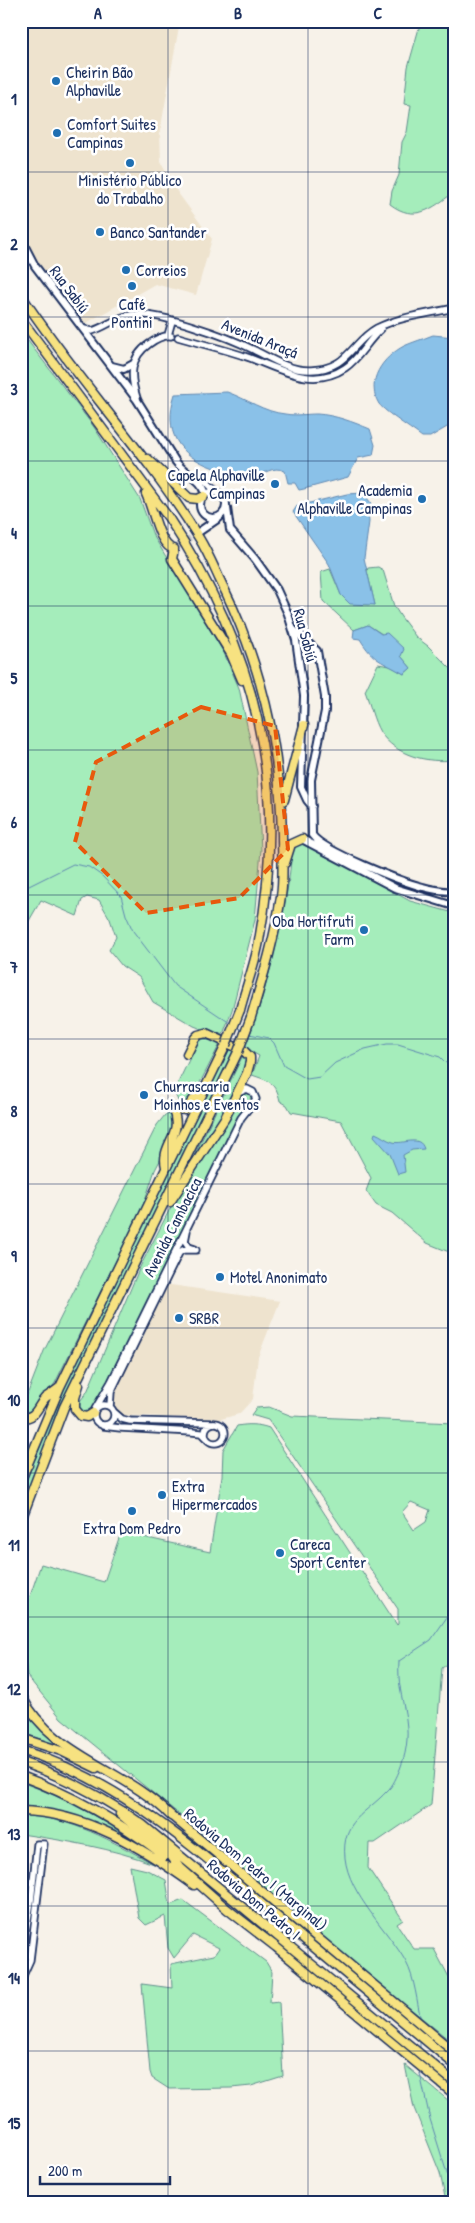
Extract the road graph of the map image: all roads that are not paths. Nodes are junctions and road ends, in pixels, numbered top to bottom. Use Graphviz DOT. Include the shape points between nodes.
graph roads {
  1 [pos="21,239"];
  2 [pos="21,295"];
  3 [pos="454,308"];
  4 [pos="21,319"];
  5 [pos="172,321"];
  6 [pos="393,322"];
  7 [pos="105,325"];
  8 [pos="84,329"];
  9 [pos="172,336"];
  10 [pos="361,341"];
  11 [pos="98,348"];
  12 [pos="365,348"];
  13 [pos="133,364"];
  14 [pos="111,365"];
  15 [pos="335,365"];
  16 [pos="337,373"];
  17 [pos="137,400"];
  18 [pos="103,408"];
  19 [pos="121,455"];
  20 [pos="188,475"];
  21 [pos="216,492"];
  22 [pos="205,495"];
  23 [pos="226,508"];
  24 [pos="203,514"];
  25 [pos="221,516"];
  26 [pos="292,628"];
  27 [pos="304,725"];
  28 [pos="262,742"];
  29 [pos="312,806"];
  30 [pos="282,814"];
  31 [pos="312,835"];
  32 [pos="302,840"];
  33 [pos="283,878"];
  34 [pos="423,887"];
  35 [pos="395,888"];
  36 [pos="454,892"];
  37 [pos="454,906"];
  38 [pos="187,1054"];
  39 [pos="200,1097"];
  40 [pos="229,1110"];
  41 [pos="166,1167"];
  42 [pos="192,1218"];
  43 [pos="143,1249"];
  44 [pos="114,1308"];
  45 [pos="60,1387"];
  46 [pos="112,1410"];
  47 [pos="94,1411"];
  48 [pos="21,1418"];
  49 [pos="214,1423"];
  50 [pos="103,1426"];
  51 [pos="206,1438"];
  52 [pos="21,1446"];
  53 [pos="28,1465"];
  54 [pos="21,1480"];
  55 [pos="28,1503"];
  56 [pos="21,1520"];
  57 [pos="21,1525"];
  58 [pos="21,1695"];
  59 [pos="21,1738"];
  60 [pos="21,1750"];
  61 [pos="21,1762"];
  62 [pos="21,1776"];
  63 [pos="97,1795"];
  64 [pos="21,1811"];
  65 [pos="171,1816"];
  66 [pos="179,1866"];
  67 [pos="227,1909"];
  68 [pos="21,1960"];
  69 [pos="21,1980"];
  70 [pos="454,2052"];
  71 [pos="454,2064"];
  72 [pos="454,2082"];
  73 [pos="454,2094"];
  1 -- 8 [label="main road, Rua Sabiú" via="35,266"];
  2 -- 18 [label="highway"];
  3 -- 6 [label="street, Avenida Araçá"];
  4 -- 19 [label="highway"];
  5 -- 7 [label="street, Avenida Araçá" via="140,314"];
  5 -- 9 [label="street"];
  5 -- 15 [label="street, Avenida Araçá" via="245,345 270,359 298,368 310,370"];
  6 -- 10 [label="street, Avenida Araçá" via="376,329"];
  6 -- 12 [label="street, Avenida Araçá" via="374,335"];
  7 -- 8 [label="street, Avenida Araçá" via="92,331"];
  7 -- 11 [label="street" via="97,334"];
  8 -- 11 [label="main road, Rua Sabiú"];
  9 -- 13 [label="street" via="147,345"];
  9 -- 16 [label="street, Avenida Araçá" via="303,377 317,378"];
  10 -- 12 [label="street"];
  10 -- 15 [label="street, Avenida Araçá"];
  11 -- 14 [label="main road, Rua Sabiú"];
  12 -- 16 [label="street, Avenida Araçá"];
  13 -- 14 [label="main road" via="124,370"];
  13 -- 17 [label="street" via="132,380"];
  14 -- 17 [label="main road, Rua Sabiú"];
  15 -- 16 [label="street"];
  17 -- 20 [label="main road, Rua Sabiú" via="176,462"];
  18 -- 22 [label="highway" via="150,462 182,492 193,499"];
  18 -- 30 [label="highway" via="199,538 238,615 268,706"];
  19 -- 28 [label="highway" via="168,517 213,591 242,662"];
  19 -- 28 [label="highway" via="151,504 162,540 167,547 176,548 172,559 174,564 237,666"];
  20 -- 21 [label="main road, Rua Sabiú" via="206,481"];
  20 -- 22 [label="main road, Rua Sabiú" via="204,486"];
  21 -- 22 [label="main road"];
  21 -- 23 [label="main road" via="225,498"];
  22 -- 24 [label="main road" via="200,506"];
  23 -- 25 [label="main road"];
  23 -- 26 [label="main road, Rua Sabiú" via="230,530 270,579"];
  24 -- 25 [label="main road" via="210,518"];
  24 -- 25 [label="main road" via="200,531"];
  26 -- 27 [label="main road, Rua Sabiú" via="303,681"];
  26 -- 29 [label="main road" via="317,651 325,697 311,780"];
  27 -- 29 [label="main road, Rua Sabiú" via="301,787"];
  27 -- 30 [label="highway" via="290,771"];
  28 -- 39 [label="highway, bridge" via="270,794 270,855 259,943 240,1010"];
  29 -- 31 [label="main road"];
  30 -- 33 [label="highway"];
  31 -- 32 [label="main road"];
  31 -- 34 [label="main road" via="319,842 366,865"];
  32 -- 33 [label="highway" via="291,844"];
  32 -- 35 [label="main road"];
  33 -- 43 [label="highway, bridge" via="273,946 238,1052"];
  34 -- 35 [label="main road" via="401,884"];
  34 -- 36 [label="main road"];
  35 -- 37 [label="main road"];
  38 -- 40 [label="highway" via="198,1035 206,1033 248,1053 250,1067"];
  39 -- 41 [label="highway"];
  39 -- 41 [label="highway" via="195,1098 185,1110 172,1108 176,1129 164,1155"];
  40 -- 42 [label="street, Avenida Cambacica" via="242,1090 247,1088 255,1095 256,1099 241,1118"];
  40 -- 43 [label="highway"];
  41 -- 45 [label="highway"];
  42 -- 46 [label="street, Avenida Cambacica" via="185,1241 196,1250 180,1253 111,1392"];
  42 -- 47 [label="street, Avenida Cambacica"];
  43 -- 44 [label="highway"];
  44 -- 47 [label="highway" via="75,1398 75,1409 81,1416 87,1417"];
  44 -- 55 [label="highway" via="64,1407"];
  45 -- 48 [label="highway" via="44,1399 34,1414"];
  45 -- 53 [label="highway"];
  46 -- 47 [label="street" via="100,1405"];
  46 -- 49 [label="street" via="130,1421"];
  46 -- 50 [label="street" via="112,1422"];
  47 -- 50 [label="street" via="96,1423"];
  49 -- 51 [label="street" via="207,1426"];
  49 -- 51 [label="street" via="224,1428 224,1439 213,1443"];
  50 -- 51 [label="street" via="196,1432"];
  52 -- 53 [label="highway"];
  53 -- 54 [label="highway"];
  55 -- 56 [label="highway"];
  55 -- 57 [label="highway"];
  58 -- 65 [label="highway" via="40,1722 67,1746 160,1804"];
  59 -- 65 [label="highway, Rodovia Dom Pedro I (Marginal)" via="84,1761 121,1781"];
  60 -- 71 [label="highway, Rodovia Dom Pedro I" via="102,1785 160,1822"];
  61 -- 63 [label="highway, Rodovia Dom Pedro I"];
  62 -- 66 [label="highway" via="60,1791 103,1814"];
  63 -- 66 [label="highway"];
  63 -- 72 [label="highway, Rodovia Dom Pedro I" via="143,1825"];
  64 -- 67 [label="highway" via="52,1813 90,1824 162,1864"];
  65 -- 70 [label="highway, Rodovia Dom Pedro I (Marginal)"];
  66 -- 67 [label="highway"];
  67 -- 73 [label="highway"];
  68 -- 69 [label="street" via="37,1844 44,1844 30,1960"];
}
